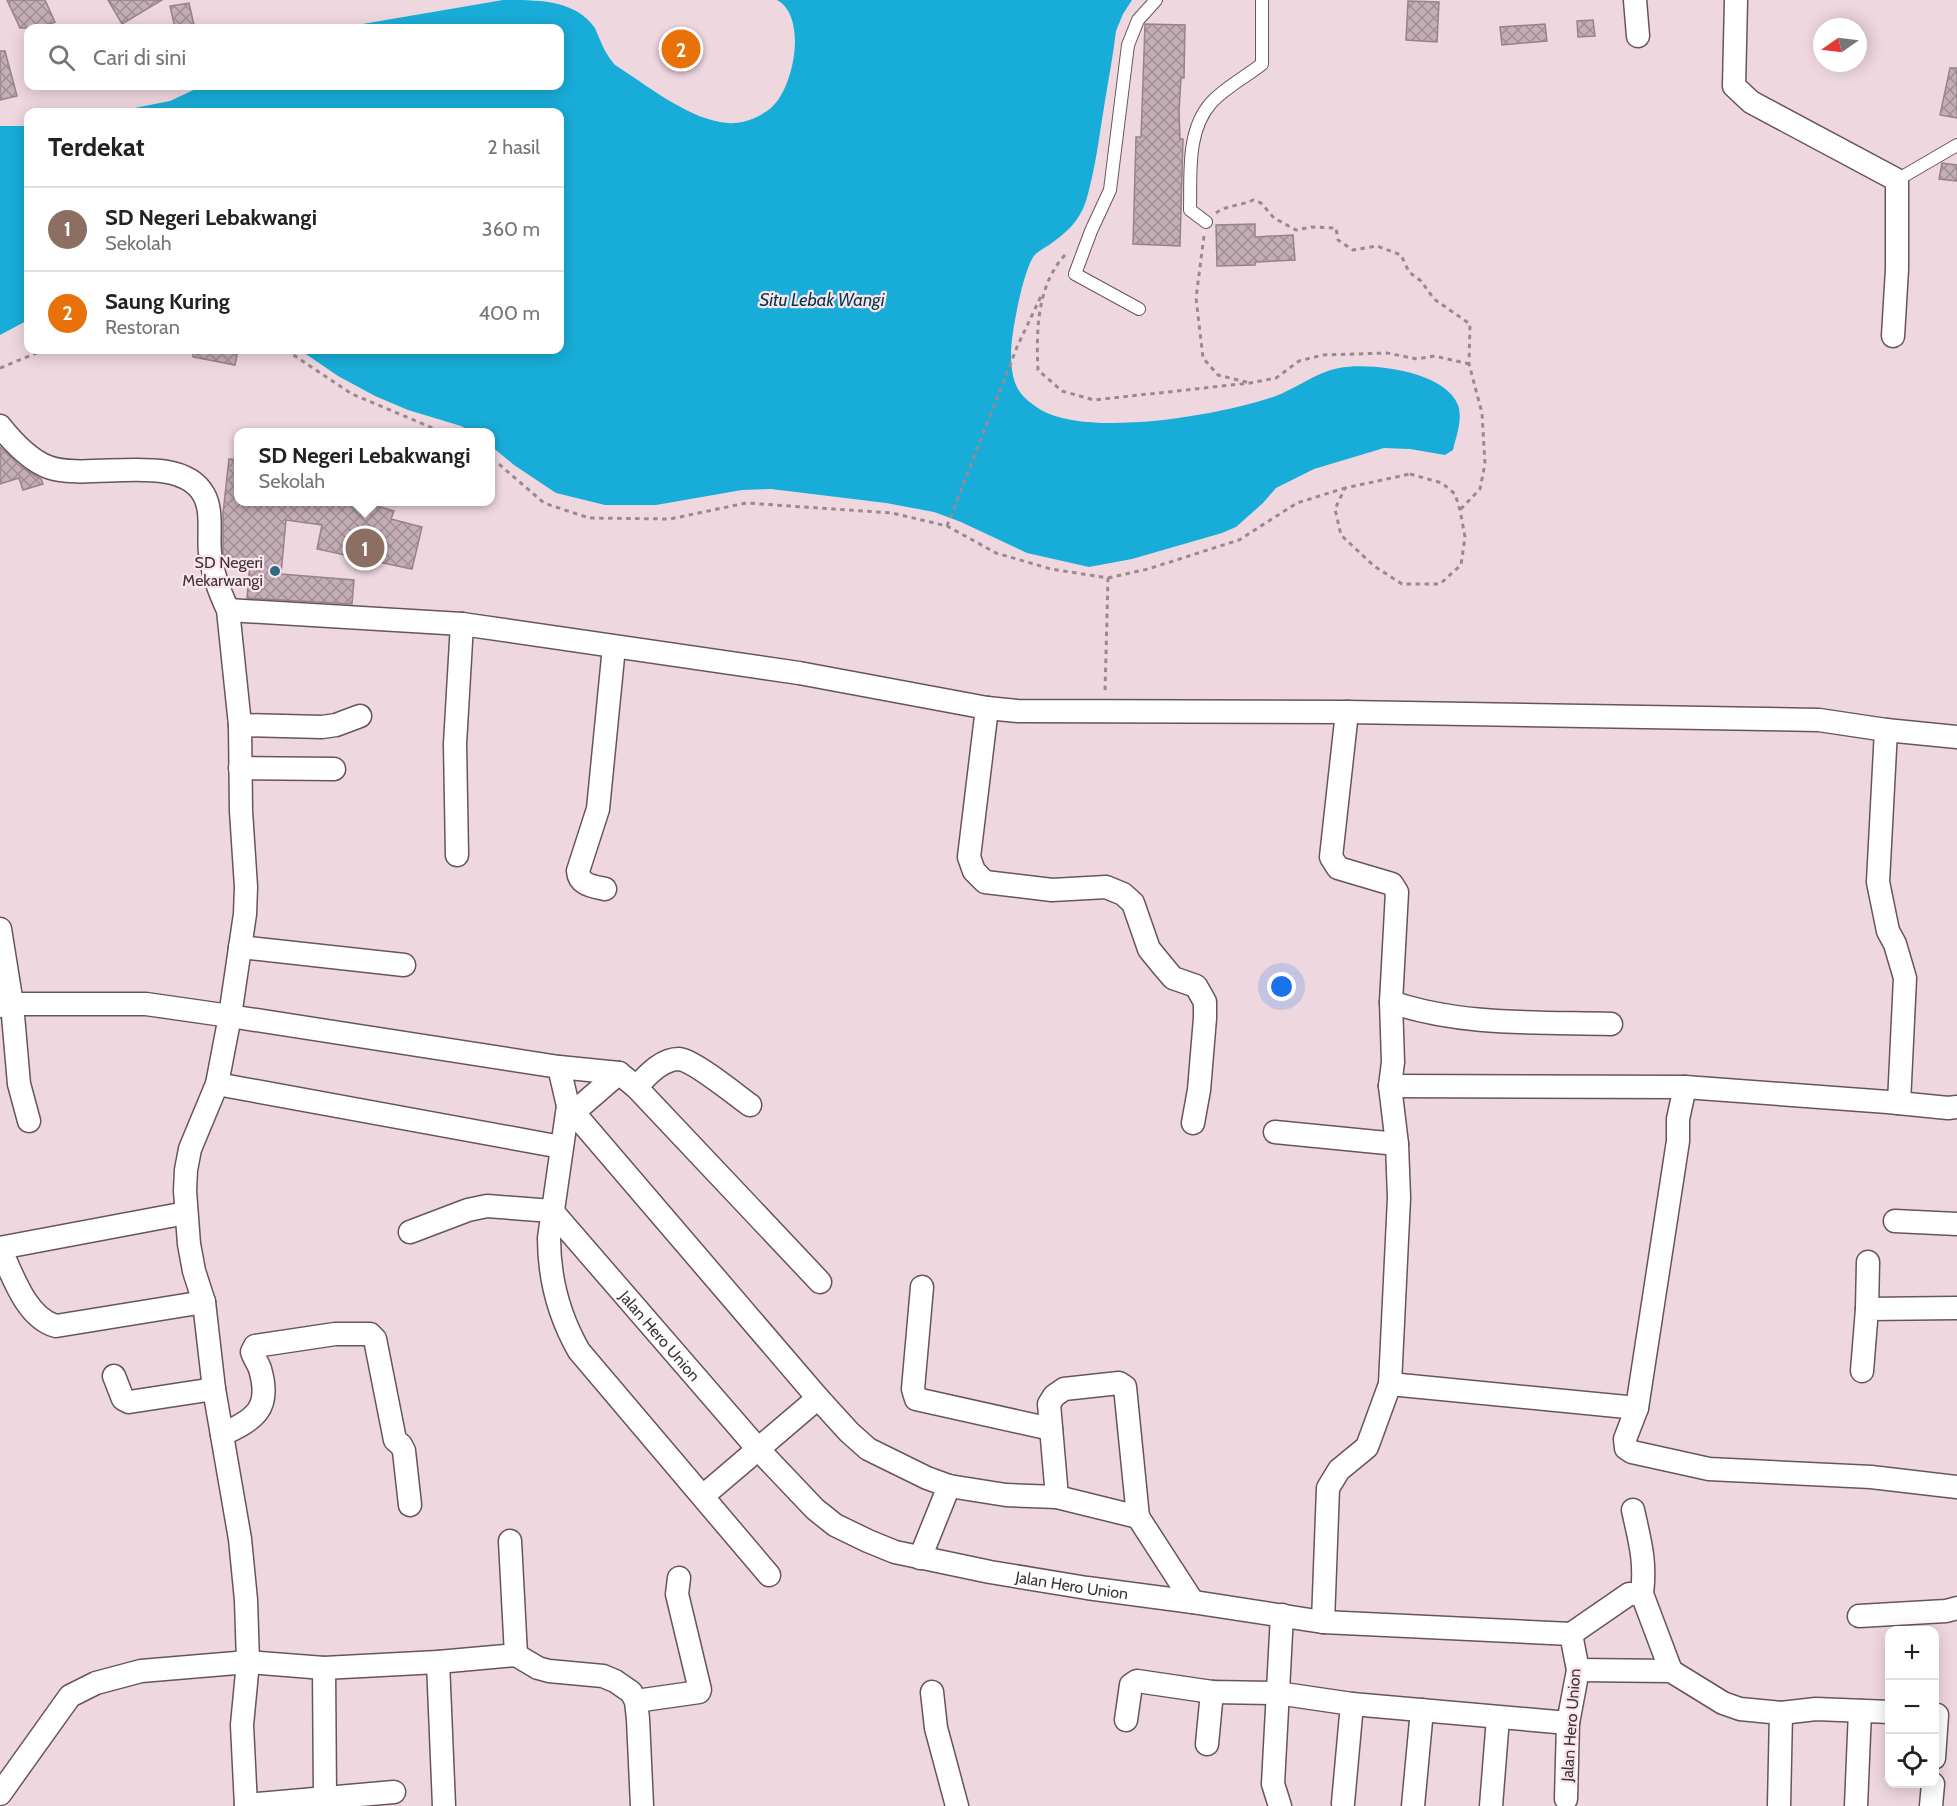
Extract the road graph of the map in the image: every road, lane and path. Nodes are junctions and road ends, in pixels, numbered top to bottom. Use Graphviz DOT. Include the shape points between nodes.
graph roads {
  1 [pos="1156,0"];
  2 [pos="1262,0"];
  3 [pos="1635,0"];
  4 [pos="1736,0"];
  5 [pos="1638,36"];
  6 [pos="1957,145"];
  7 [pos="1897,180"];
  8 [pos="1206,222"];
  9 [pos="1091,231"];
  10 [pos="1044,291"];
  11 [pos="1139,309"];
  12 [pos="1893,336"];
  13 [pos="33,354"];
  14 [pos="292,354"];
  15 [pos="1469,364"];
  16 [pos="0,368"];
  17 [pos="1250,384"];
  18 [pos="0,426"];
  19 [pos="433,428"];
  20 [pos="495,462"];
  21 [pos="1345,488"];
  22 [pos="1460,510"];
  23 [pos="947,526"];
  24 [pos="1108,578"];
  25 [pos="228,610"];
  26 [pos="462,624"];
  27 [pos="614,647"];
  28 [pos="987,708"];
  29 [pos="1104,711"];
  30 [pos="1347,712"];
  31 [pos="360,716"];
  32 [pos="240,725"];
  33 [pos="1886,730"];
  34 [pos="1957,733"];
  35 [pos="240,768"];
  36 [pos="334,769"];
  37 [pos="457,855"];
  38 [pos="605,889"];
  39 [pos="0,929"];
  40 [pos="240,947"];
  41 [pos="404,965"];
  42 [pos="4,973"];
  43 [pos="1391,1002"];
  44 [pos="6,1005"];
  45 [pos="230,1016"];
  46 [pos="1611,1023"];
  47 [pos="559,1067"];
  48 [pos="627,1080"];
  49 [pos="217,1084"];
  50 [pos="1390,1086"];
  51 [pos="9,1087"];
  52 [pos="1685,1087"];
  53 [pos="1899,1103"];
  54 [pos="750,1105"];
  55 [pos="1957,1107"];
  56 [pos="571,1109"];
  57 [pos="29,1121"];
  58 [pos="1193,1123"];
  59 [pos="1275,1132"];
  60 [pos="1397,1144"];
  61 [pos="561,1147"];
  62 [pos="552,1211"];
  63 [pos="186,1213"];
  64 [pos="1895,1221"];
  65 [pos="1957,1224"];
  66 [pos="410,1232"];
  67 [pos="0,1248"];
  68 [pos="1868,1262"];
  69 [pos="820,1282"];
  70 [pos="922,1287"];
  71 [pos="204,1302"];
  72 [pos="1957,1308"];
  73 [pos="1867,1309"];
  74 [pos="1862,1371"];
  75 [pos="114,1376"];
  76 [pos="1390,1384"];
  77 [pos="214,1389"];
  78 [pos="818,1398"];
  79 [pos="1637,1408"];
  80 [pos="1051,1429"];
  81 [pos="222,1435"];
  82 [pos="758,1449"];
  83 [pos="949,1486"];
  84 [pos="1957,1487"];
  85 [pos="704,1496"];
  86 [pos="1057,1497"];
  87 [pos="410,1506"];
  88 [pos="1633,1510"];
  89 [pos="1138,1517"];
  90 [pos="510,1540"];
  91 [pos="920,1558"];
  92 [pos="769,1575"];
  93 [pos="679,1578"];
  94 [pos="1642,1594"];
  95 [pos="1193,1602"];
  96 [pos="1957,1608"];
  97 [pos="1282,1616"];
  98 [pos="1859,1616"];
  99 [pos="1323,1622"];
  100 [pos="1571,1634"];
  101 [pos="516,1655"];
  102 [pos="248,1662"];
  103 [pos="438,1662"];
  104 [pos="324,1668"];
  105 [pos="1578,1670"];
  106 [pos="1671,1671"];
  107 [pos="932,1692"];
  108 [pos="1212,1692"];
  109 [pos="1277,1693"];
  110 [pos="636,1701"];
  111 [pos="1352,1704"];
  112 [pos="1422,1710"];
  113 [pos="1860,1711"];
  114 [pos="1781,1713"];
  115 [pos="1885,1713"];
  116 [pos="1943,1716"];
  117 [pos="1498,1718"];
  118 [pos="1126,1720"];
  119 [pos="1568,1724"];
  120 [pos="1939,1737"];
  121 [pos="1207,1744"];
  122 [pos="1933,1788"];
  123 [pos="394,1792"];
  124 [pos="0,1794"];
  125 [pos="325,1797"];
  126 [pos="1566,1799"];
  127 [pos="1343,1803"];
  128 [pos="246,1805"];
  129 [pos="444,1806"];
  130 [pos="642,1806"];
  131 [pos="957,1806"];
  132 [pos="1280,1806"];
  133 [pos="1413,1806"];
  134 [pos="1491,1806"];
  135 [pos="1779,1806"];
  136 [pos="1856,1806"];
  137 [pos="1931,1806"];
  1 -- 9 [label="lane" via="1138,20 1128,45 1110,190"];
  2 -- 8 [label="lane" via="1262,64 1211,104 1194,136 1190,210"];
  3 -- 5 [label="street"];
  4 -- 7 [label="street" via="1734,86 1751,102"];
  6 -- 7 [label="lane"];
  7 -- 12 [label="street"];
  8 -- 15 [label="path" via="1223,208 1253,200 1296,230 1336,228 1338,240 1353,250 1377,246 1401,255 1408,272 1421,281 1434,299 1470,324"];
  8 -- 17 [label="path" via="1196,298 1203,358 1218,375"];
  9 -- 10 [label="path" via="1062,258"];
  9 -- 11 [label="lane" via="1075,274"];
  10 -- 17 [label="path" via="1036,339 1038,370 1062,391 1094,400"];
  10 -- 23 [label="path" via="1017,347"];
  13 -- 16 [label="path"];
  14 -- 19 [label="path" via="352,394"];
  15 -- 17 [label="path" via="1435,356 1417,359 1387,353 1323,355 1299,361 1276,378"];
  15 -- 22 [label="path" via="1482,413 1485,464 1480,489"];
  18 -- 25 [label="street" via="25,452 49,467 160,470 180,474 199,488 207,503 210,557"];
  20 -- 23 [label="path" via="544,503 589,518 670,519 746,503 892,513"];
  21 -- 22 [label="path" via="1410,474 1442,483 1455,494"];
  21 -- 22 [label="path" via="1335,509 1341,535 1374,566 1402,584 1440,584 1461,565 1465,537"];
  21 -- 24 [label="path" via="1297,503 1239,540"];
  23 -- 24 [label="path" via="996,554 1051,569"];
  24 -- 29 [label="path"];
  25 -- 26 [label="street"];
  25 -- 32 [label="street"];
  26 -- 27 [label="street"];
  26 -- 37 [label="street" via="456,734"];
  27 -- 28 [label="street" via="799,673"];
  27 -- 38 [label="street" via="598,809 578,870 581,882"];
  28 -- 29 [label="street"];
  28 -- 58 [label="street" via="969,857 974,871 986,882 1052,890 1106,887 1133,903 1149,949 1173,978 1196,987 1205,1002"];
  29 -- 30 [label="street"];
  30 -- 33 [label="street" via="1818,720"];
  30 -- 43 [label="street" via="1331,857 1338,867 1392,884 1397,892"];
  31 -- 32 [label="street" via="322,727"];
  32 -- 35 [label="street"];
  33 -- 34 [label="street"];
  33 -- 53 [label="street" via="1878,882 1888,931 1905,978"];
  35 -- 36 [label="street"];
  35 -- 40 [label="street" via="246,887"];
  39 -- 42 [label="street"];
  40 -- 41 [label="street"];
  40 -- 45 [label="street"];
  42 -- 44 [label="street"];
  43 -- 46 [label="street" via="1444,1015 1498,1021"];
  43 -- 50 [label="street"];
  44 -- 45 [label="street" via="146,1004"];
  44 -- 51 [label="street"];
  45 -- 47 [label="street"];
  45 -- 49 [label="street"];
  47 -- 48 [label="street"];
  47 -- 56 [label="street"];
  48 -- 54 [label="street" via="680,1059 716,1079"];
  48 -- 56 [label="street"];
  48 -- 69 [label="street"];
  49 -- 61 [label="street"];
  49 -- 63 [label="street" via="190,1149"];
  50 -- 52 [label="street"];
  50 -- 60 [label="street"];
  51 -- 57 [label="street"];
  52 -- 53 [label="street"];
  52 -- 79 [label="street"];
  53 -- 55 [label="street"];
  56 -- 61 [label="street"];
  56 -- 78 [label="street"];
  59 -- 60 [label="street"];
  60 -- 76 [label="street" via="1399,1198"];
  61 -- 62 [label="street"];
  62 -- 66 [label="street" via="487,1206"];
  62 -- 82 [label="street, Jalan Hero Union"];
  62 -- 85 [label="street" via="549,1258 569,1335"];
  63 -- 67 [label="street"];
  63 -- 71 [label="street" via="194,1271"];
  64 -- 65 [label="street"];
  67 -- 71 [label="street" via="31,1310 45,1323 56,1326"];
  68 -- 73 [label="street"];
  70 -- 80 [label="street" via="913,1389 916,1399"];
  71 -- 77 [label="street"];
  72 -- 73 [label="street"];
  73 -- 74 [label="street"];
  75 -- 77 [label="street" via="123,1399 129,1402"];
  76 -- 79 [label="street"];
  76 -- 99 [label="street" via="1366,1447 1339,1470 1328,1488"];
  77 -- 81 [label="street"];
  78 -- 82 [label="street"];
  78 -- 83 [label="street" via="868,1449"];
  79 -- 84 [label="street" via="1625,1439 1626,1448 1632,1452 1709,1469 1871,1477"];
  80 -- 86 [label="street"];
  80 -- 89 [label="street" via="1048,1404 1064,1389 1119,1383 1125,1387"];
  81 -- 87 [label="street" via="259,1412 263,1386 252,1352 255,1346 335,1334 370,1334 375,1339 395,1440 404,1451"];
  81 -- 102 [label="street" via="240,1539"];
  82 -- 85 [label="street"];
  82 -- 91 [label="street, Jalan Hero Union" via="835,1525 895,1552"];
  83 -- 86 [label="street" via="1006,1495"];
  83 -- 91 [label="street"];
  85 -- 92 [label="street"];
  86 -- 89 [label="street"];
  88 -- 94 [label="street" via="1645,1571"];
  89 -- 95 [label="street"];
  90 -- 101 [label="street"];
  91 -- 95 [label="street, Jalan Hero Union" via="1076,1587"];
  93 -- 110 [label="street" via="677,1594 700,1690"];
  94 -- 100 [label="street" via="1629,1594"];
  94 -- 106 [label="street"];
  95 -- 97 [label="street, Jalan Hero Union"];
  96 -- 98 [label="street"];
  97 -- 99 [label="street, Jalan Hero Union"];
  97 -- 109 [label="street"];
  99 -- 100 [label="street, Jalan Hero Union"];
  100 -- 105 [label="street, Jalan Hero Union"];
  101 -- 103 [label="street"];
  101 -- 110 [label="street" via="549,1671 603,1676 631,1692"];
  102 -- 104 [label="street"];
  102 -- 124 [label="street" via="141,1671 96,1683 70,1696"];
  102 -- 128 [label="street" via="242,1725"];
  103 -- 104 [label="street"];
  103 -- 129 [label="street"];
  104 -- 125 [label="street"];
  105 -- 106 [label="street"];
  105 -- 119 [label="street, Jalan Hero Union"];
  106 -- 114 [label="street" via="1731,1706"];
  107 -- 131 [label="street" via="936,1728"];
  108 -- 109 [label="street"];
  108 -- 118 [label="street" via="1133,1683"];
  108 -- 121 [label="street"];
  109 -- 111 [label="street"];
  109 -- 132 [label="street" via="1273,1784"];
  110 -- 130 [label="street"];
  111 -- 112 [label="street"];
  111 -- 127 [label="street"];
  112 -- 117 [label="street"];
  112 -- 133 [label="street"];
  113 -- 114 [label="street" via="1816,1709"];
  113 -- 115 [label="street"];
  113 -- 136 [label="street"];
  114 -- 135 [label="street"];
  116 -- 120 [label="street"];
  117 -- 119 [label="street"];
  117 -- 134 [label="street"];
  119 -- 126 [label="street, Jalan Hero Union"];
  122 -- 137 [label="street"];
  123 -- 125 [label="street"];
  125 -- 128 [label="street"];
}
